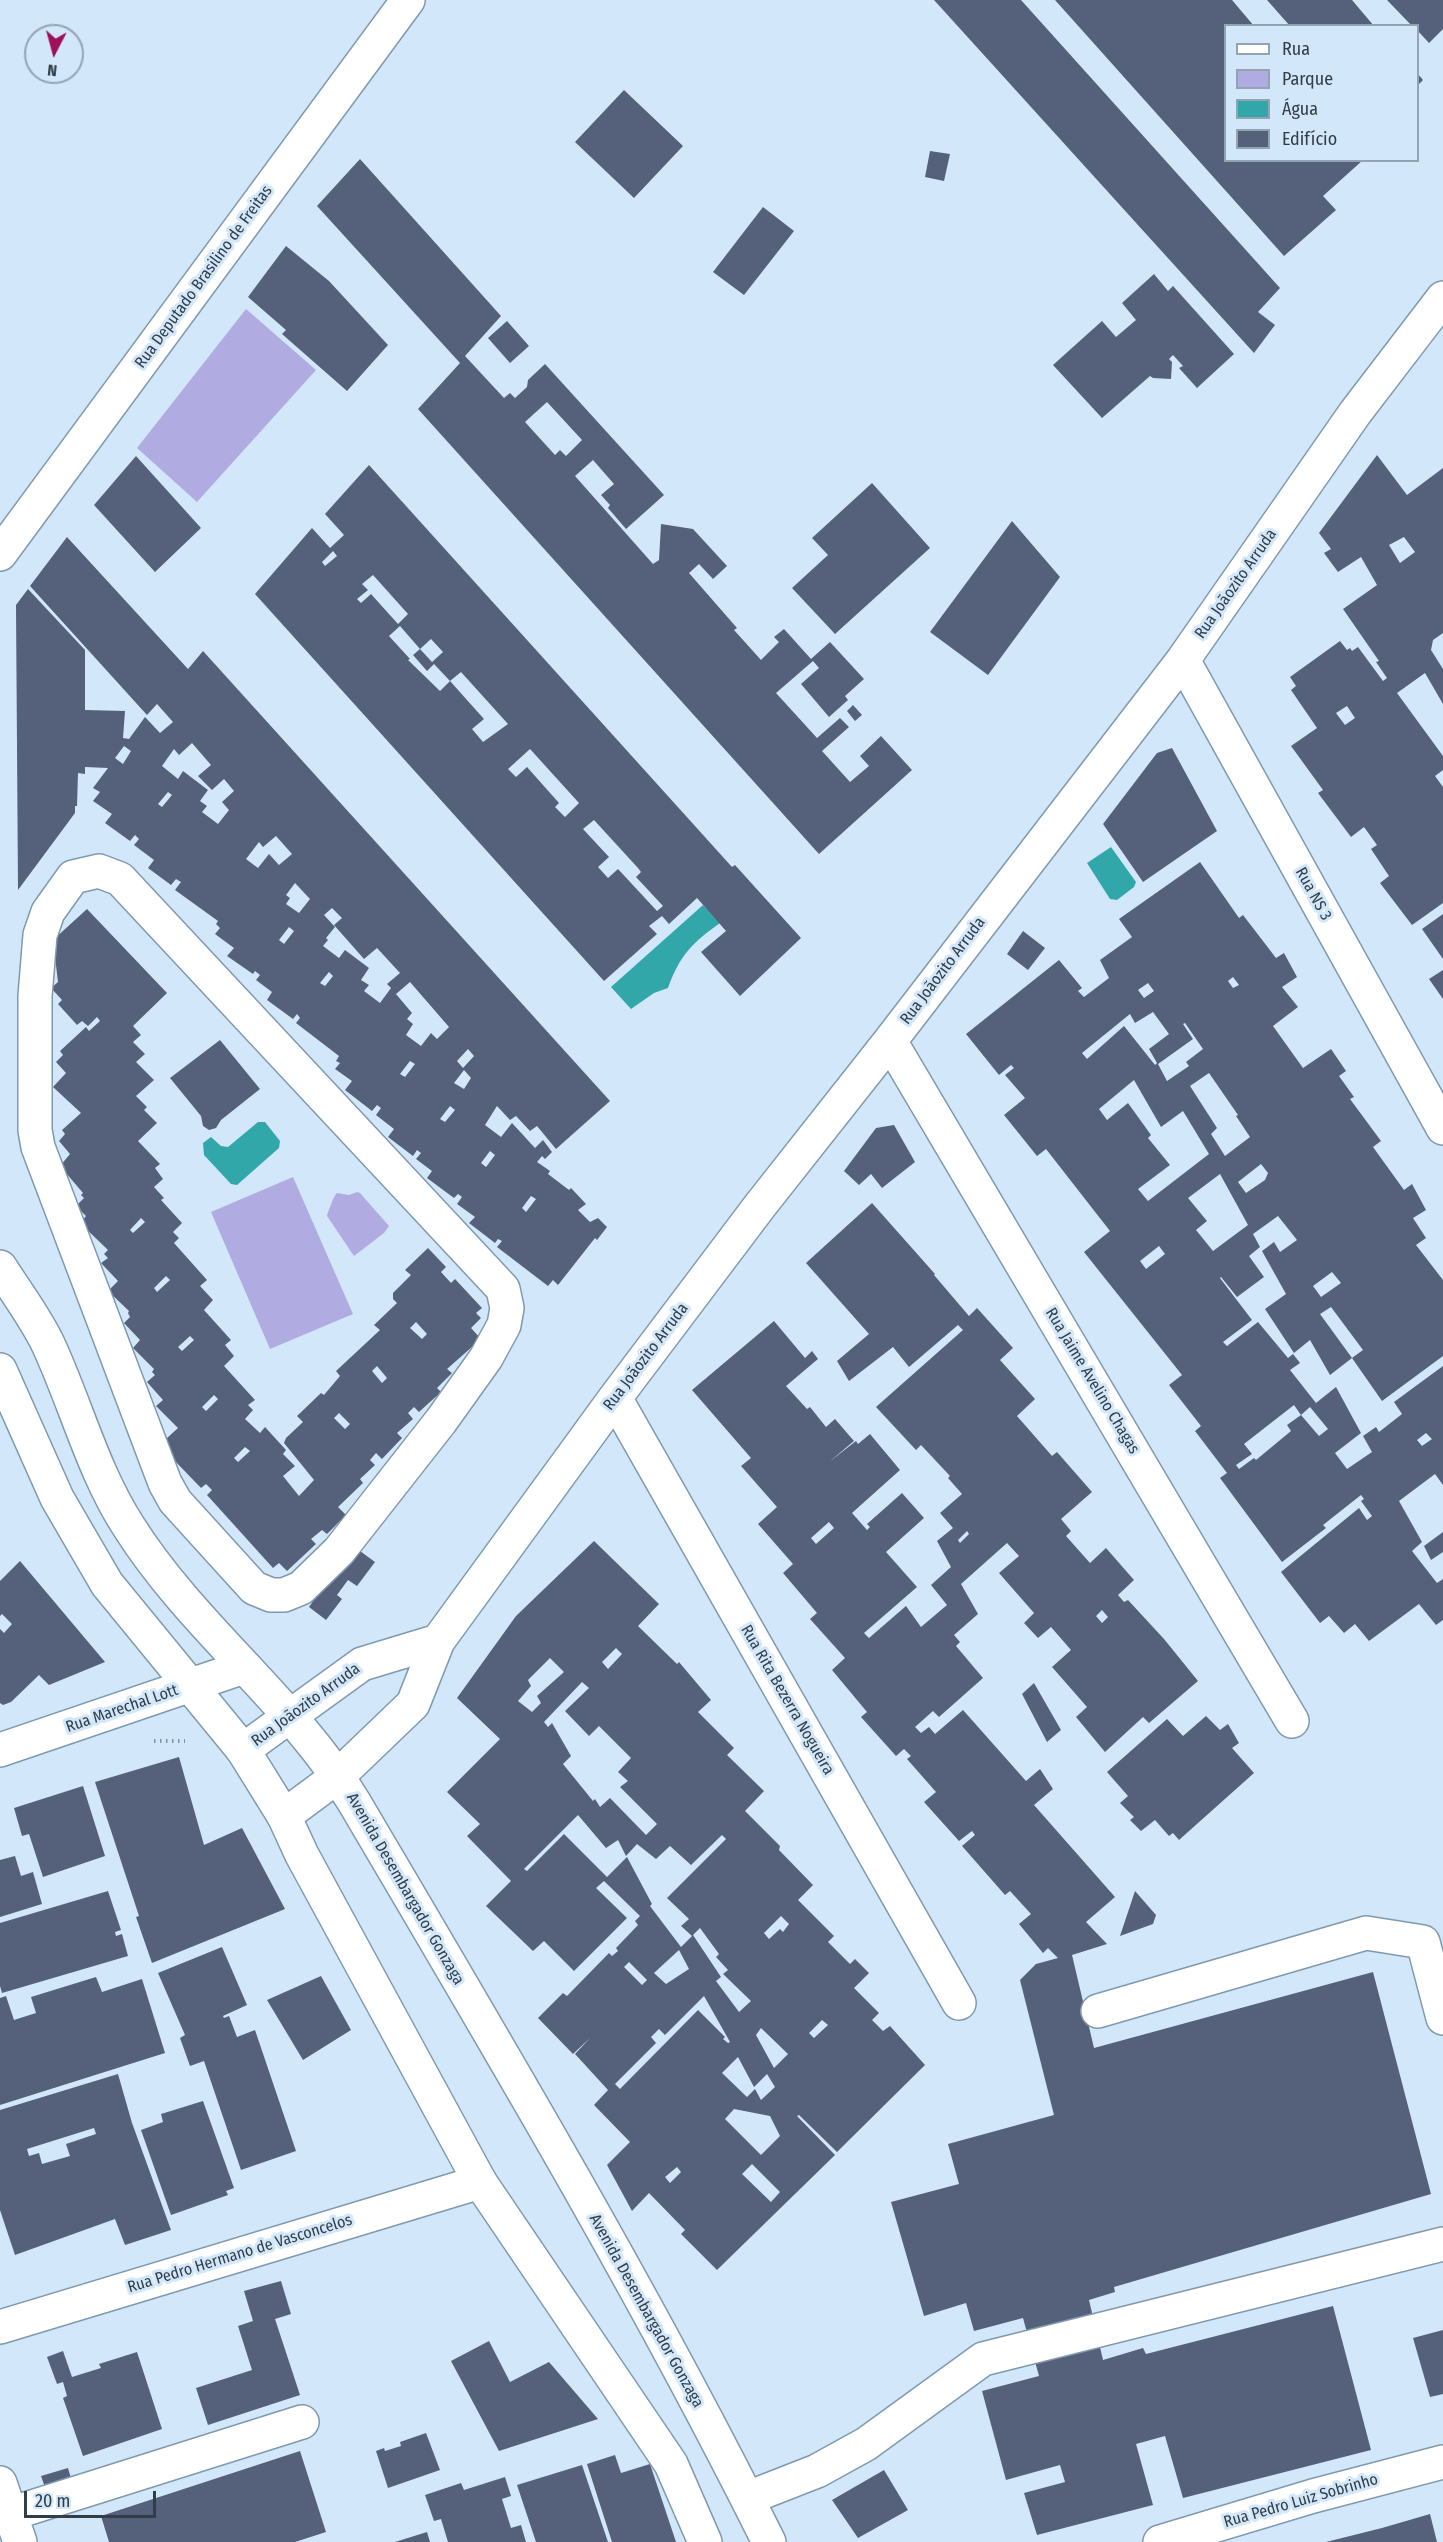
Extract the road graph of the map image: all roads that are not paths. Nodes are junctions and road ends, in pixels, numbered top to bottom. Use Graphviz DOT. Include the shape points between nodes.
graph roads {
  1 [pos="408,0"];
  2 [pos="1443,298"];
  3 [pos="0,554"];
  4 [pos="1184,660"];
  5 [pos="890,1041"];
  6 [pos="1443,1128"];
  7 [pos="0,1267"];
  8 [pos="0,1370"];
  9 [pos="615,1398"];
  10 [pos="339,1551"];
  11 [pos="438,1641"];
  12 [pos="244,1667"];
  13 [pos="190,1685"];
  14 [pos="291,1715"];
  15 [pos="1292,1721"];
  16 [pos="0,1750"];
  17 [pos="243,1750"];
  18 [pos="338,1776"];
  19 [pos="284,1816"];
  20 [pos="959,2003"];
  21 [pos="1098,2011"];
  22 [pos="1443,2018"];
  23 [pos="480,2182"];
  24 [pos="1443,2244"];
  25 [pos="0,2327"];
  26 [pos="302,2422"];
  27 [pos="1443,2462"];
  28 [pos="0,2483"];
  29 [pos="748,2498"];
  30 [pos="15,2528"];
  31 [pos="705,2542"];
  32 [pos="769,2542"];
  33 [pos="1160,2542"];
  1 -- 3 [label="street, Rua Deputado Brasilino de Freitas"];
  2 -- 4 [label="street, Rua Joãozito Arruda" via="1355,413"];
  4 -- 5 [label="street, Rua Joãozito Arruda"];
  4 -- 6 [label="street, Rua NS 3"];
  5 -- 9 [label="street, Rua Joãozito Arruda"];
  5 -- 15 [label="street, Rua Jaime Avelino Chagas"];
  7 -- 12 [label="street, Avenida Desembargador Gonzaga" via="47,1342 128,1526 155,1564"];
  8 -- 13 [label="street" via="57,1498 107,1584"];
  9 -- 11 [label="street, Rua Joãozito Arruda"];
  9 -- 20 [label="street, Rua Rita Bezerra Nogueira"];
  10 -- 10 [label="street" via="486,1358 504,1325 507,1308 503,1289 120,879 99,871 73,878 48,912 40,935 35,996 34,1130 44,1166 165,1483 175,1501 254,1588 271,1595 301,1588"];
  11 -- 14 [label="street, Rua Joãozito Arruda" via="362,1664"];
  11 -- 18 [label="street, Rua Joãozito Arruda" via="413,1704"];
  12 -- 13 [label="street, Rua Marechal Lott"];
  12 -- 14 [label="street, Avenida Desembargador Gonzaga"];
  13 -- 16 [label="street, Rua Marechal Lott"];
  13 -- 17 [label="street"];
  14 -- 17 [label="street, Rua Joãozito Arruda"];
  14 -- 18 [label="street, Avenida Desembargador Gonzaga"];
  17 -- 19 [label="street"];
  18 -- 19 [label="street, Rua Joãozito Arruda"];
  18 -- 29 [label="street, Avenida Desembargador Gonzaga" via="564,2162"];
  19 -- 23 [label="street"];
  21 -- 22 [label="street" via="1366,1933 1423,1942"];
  23 -- 25 [label="street, Rua Pedro Hermano de Vasconcelos"];
  23 -- 31 [label="street" via="671,2464"];
  24 -- 29 [label="street" via="983,2360 867,2444 817,2471"];
  26 -- 30 [label="street"];
  27 -- 33 [label="street, Rua Pedro Luiz Sobrinho"];
  28 -- 30 [label="street"];
  29 -- 32 [label="street, Avenida Desembargador Gonzaga"];
}
